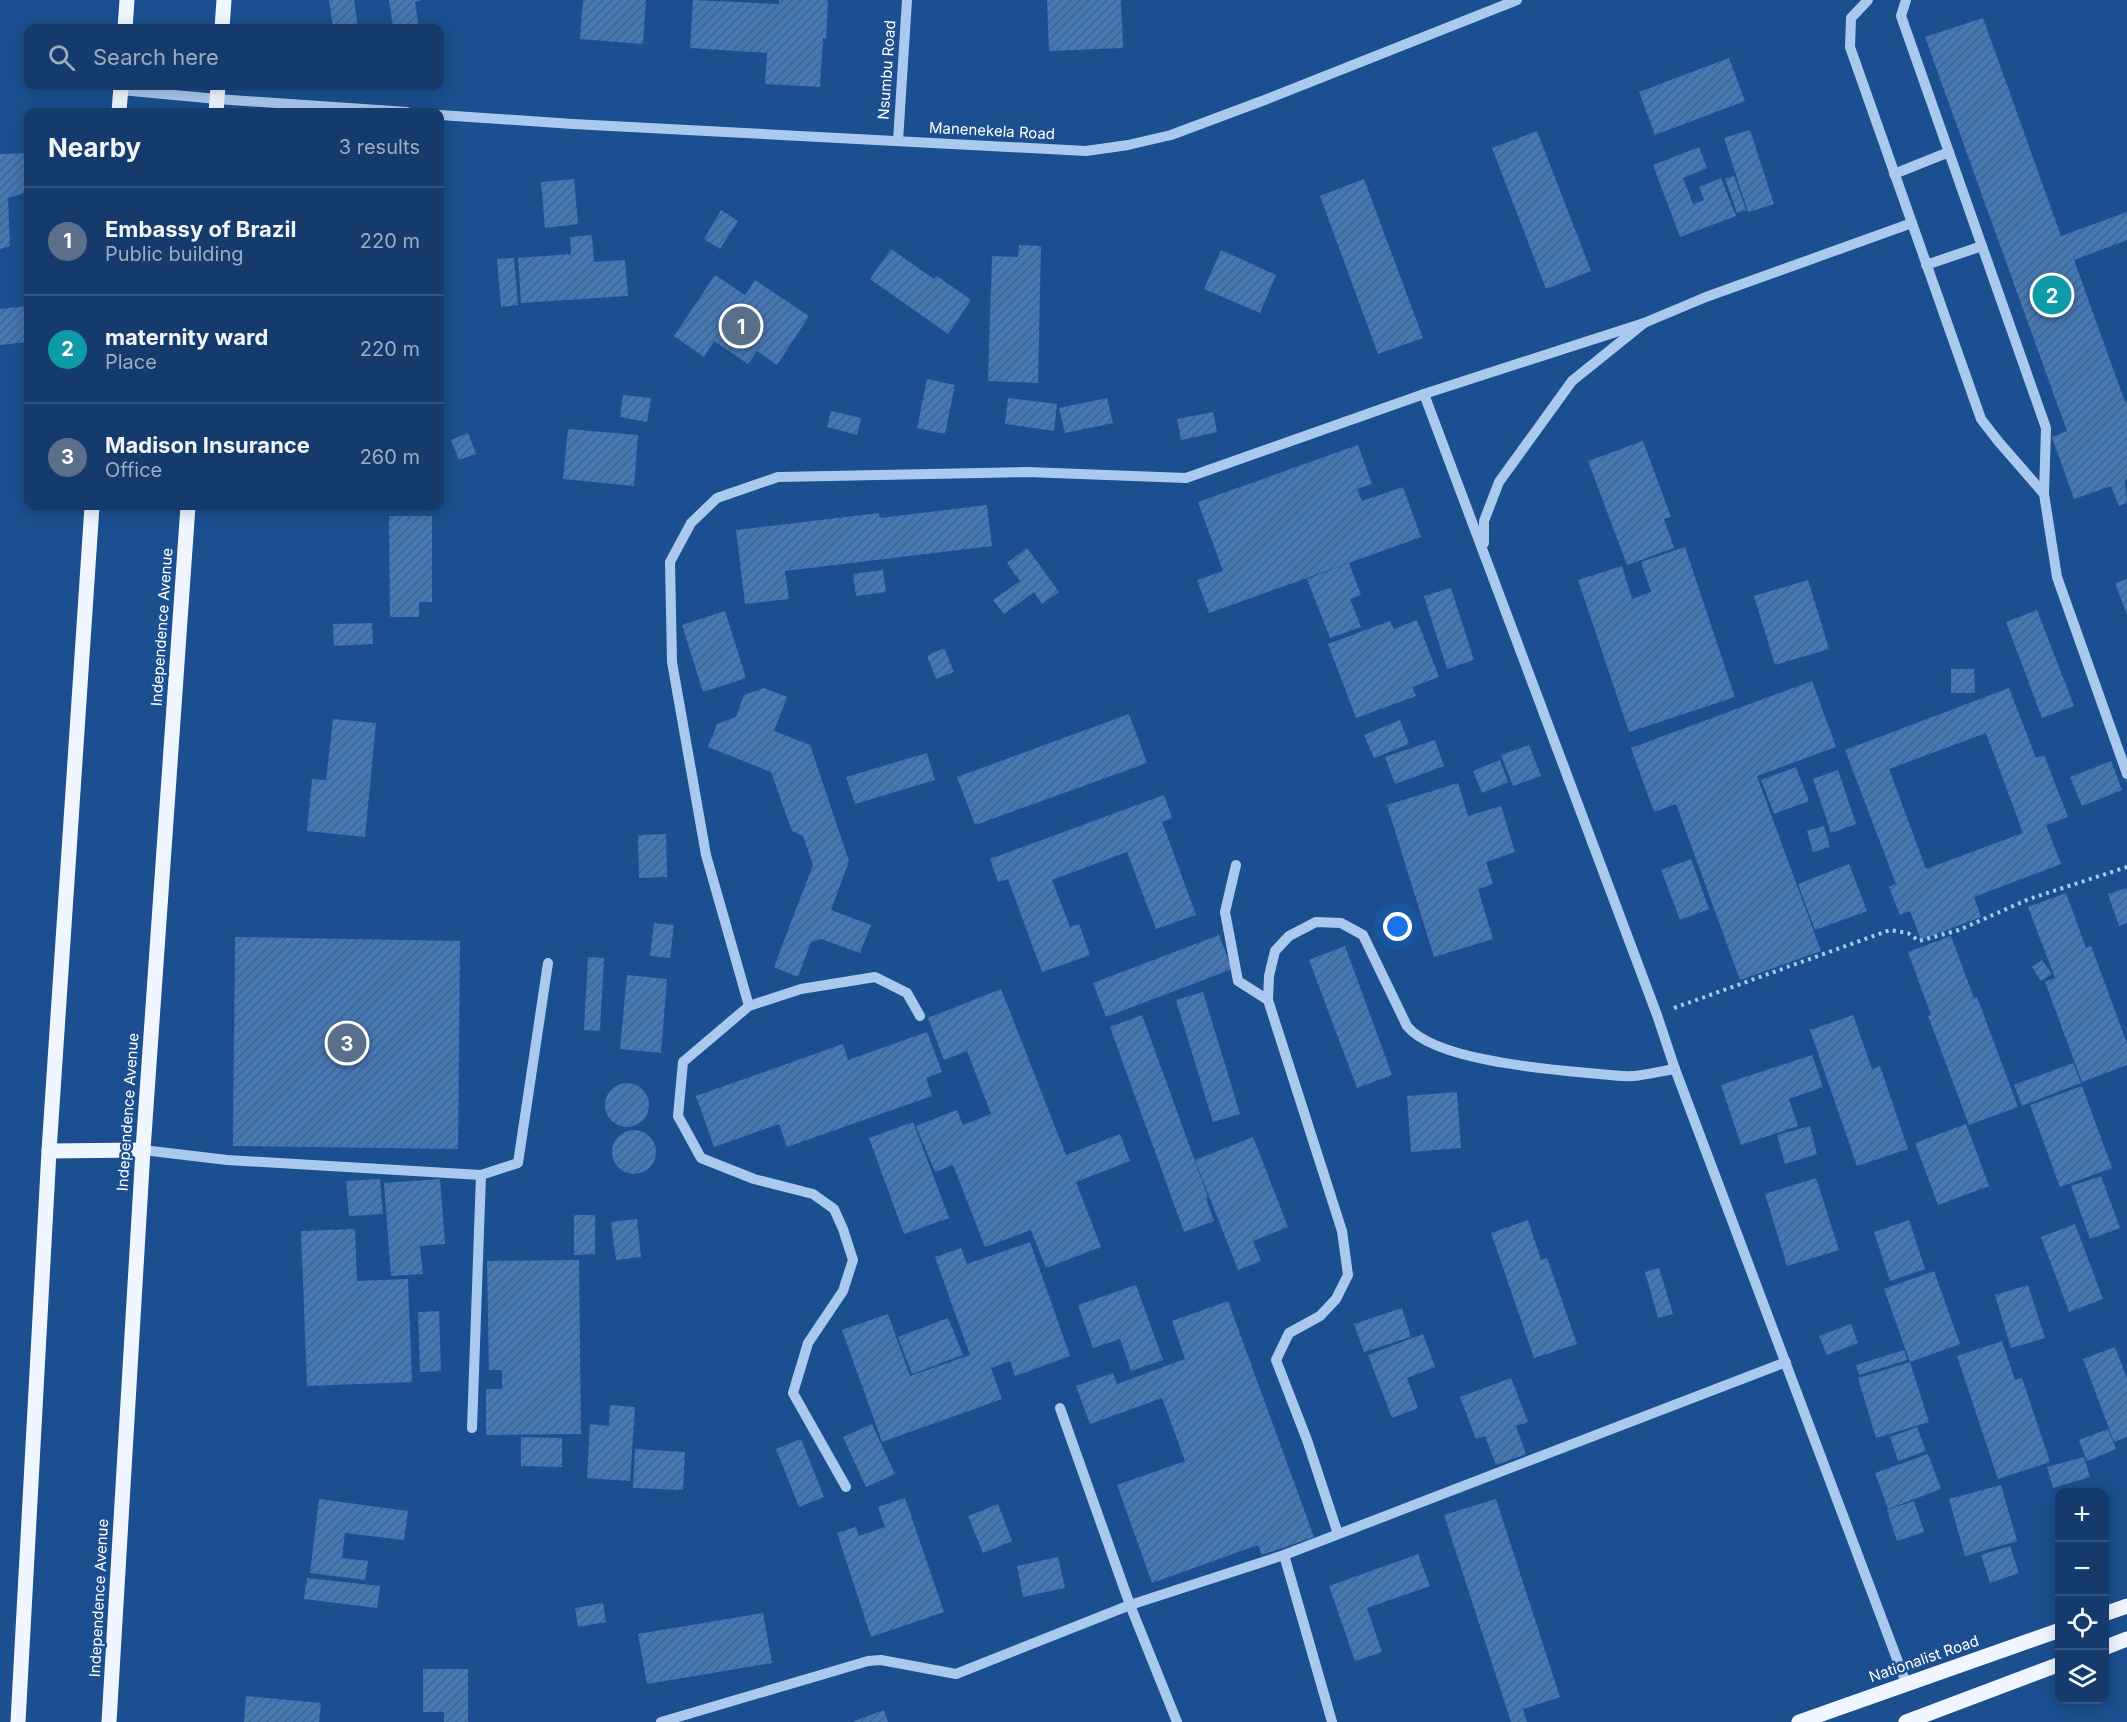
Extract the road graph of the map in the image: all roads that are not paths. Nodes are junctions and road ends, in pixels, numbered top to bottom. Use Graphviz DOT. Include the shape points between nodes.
graph roads {
  1 [pos="127,0"];
  2 [pos="224,0"];
  3 [pos="907,0"];
  4 [pos="1517,0"];
  5 [pos="1868,0"];
  6 [pos="1906,0"];
  7 [pos="125,24"];
  8 [pos="222,24"];
  9 [pos="121,90"];
  10 [pos="138,90"];
  11 [pos="217,99"];
  12 [pos="119,108"];
  13 [pos="349,108"];
  14 [pos="444,115"];
  15 [pos="898,141"];
  16 [pos="1949,152"];
  17 [pos="1894,174"];
  18 [pos="1912,223"];
  19 [pos="1982,246"];
  20 [pos="1926,265"];
  21 [pos="1644,323"];
  22 [pos="1424,394"];
  23 [pos="2044,494"];
  24 [pos="93,510"];
  25 [pos="188,510"];
  26 [pos="1484,552"];
  27 [pos="2126,771"];
  28 [pos="1236,865"];
  29 [pos="548,963"];
  30 [pos="1268,1000"];
  31 [pos="749,1006"];
  32 [pos="920,1016"];
  33 [pos="1675,1069"];
  34 [pos="143,1150"];
  35 [pos="49,1151"];
  36 [pos="481,1174"];
  37 [pos="1786,1362"];
  38 [pos="1060,1408"];
  39 [pos="472,1428"];
  40 [pos="846,1487"];
  41 [pos="1338,1534"];
  42 [pos="1284,1555"];
  43 [pos="1130,1605"];
  44 [pos="2127,1606"];
  45 [pos="2109,1612"];
  46 [pos="2055,1632"];
  47 [pos="2127,1639"];
  48 [pos="2109,1646"];
  49 [pos="2055,1666"];
  50 [pos="1906,1683"];
  51 [pos="18,1722"];
  52 [pos="110,1722"];
  53 [pos="661,1722"];
  54 [pos="1177,1722"];
  55 [pos="1332,1722"];
  56 [pos="1800,1722"];
  57 [pos="1906,1722"];
  1 -- 7 [label="main road"];
  2 -- 8 [label="main road"];
  3 -- 15 [label="street, Nsumbu Road"];
  4 -- 15 [label="street, Manenekela Road" via="1171,135 1128,145 1086,151"];
  5 -- 17 [label="street" via="1851,18 1850,47"];
  6 -- 16 [label="street" via="1901,16"];
  9 -- 12 [label="main road"];
  10 -- 11 [label="street"];
  11 -- 13 [label="street"];
  14 -- 15 [label="street, Manenekela Road"];
  16 -- 17 [label="street"];
  16 -- 19 [label="street"];
  17 -- 18 [label="street"];
  18 -- 20 [label="street"];
  18 -- 21 [label="street"];
  19 -- 20 [label="street"];
  19 -- 23 [label="street" via="2046,428"];
  20 -- 23 [label="street" via="1981,419"];
  21 -- 22 [label="street"];
  21 -- 26 [label="street" via="1572,381 1499,482 1484,521"];
  22 -- 26 [label="street"];
  22 -- 31 [label="street" via="1186,478 1027,472 778,477 717,498 691,523 670,562 672,662 706,855"];
  23 -- 27 [label="street" via="2057,577"];
  24 -- 35 [label="main road"];
  25 -- 34 [label="main road, Independence Avenue"];
  26 -- 33 [label="street"];
  28 -- 30 [label="street" via="1225,912 1238,981"];
  29 -- 36 [label="street" via="518,1163"];
  30 -- 33 [label="street" via="1275,951 1289,936 1316,922 1341,923 1363,935 1407,1026 1414,1035 1435,1045 1487,1060 1549,1069 1632,1076"];
  30 -- 41 [label="street" via="1342,1232 1348,1275 1336,1299 1320,1316 1290,1333 1276,1360"];
  31 -- 32 [label="street" via="801,989 875,976 908,993"];
  31 -- 40 [label="street" via="683,1062 678,1116 701,1158 754,1179 813,1194 834,1209 853,1260 843,1291 808,1343 793,1393"];
  33 -- 37 [label="street"];
  34 -- 35 [label="main road"];
  34 -- 36 [label="street" via="227,1160"];
  34 -- 52 [label="main road, Independence Avenue"];
  35 -- 51 [label="main road"];
  36 -- 39 [label="street"];
  37 -- 41 [label="street"];
  37 -- 50 [label="street"];
  38 -- 43 [label="street"];
  41 -- 42 [label="street"];
  42 -- 43 [label="street"];
  42 -- 55 [label="street"];
  43 -- 53 [label="street" via="956,1674 868,1661"];
  43 -- 54 [label="street"];
  44 -- 45 [label="main road"];
  46 -- 50 [label="main road, Nationalist Road"];
  47 -- 48 [label="main road"];
  49 -- 57 [label="main road"];
  50 -- 56 [label="main road, Nationalist Road"];
}
